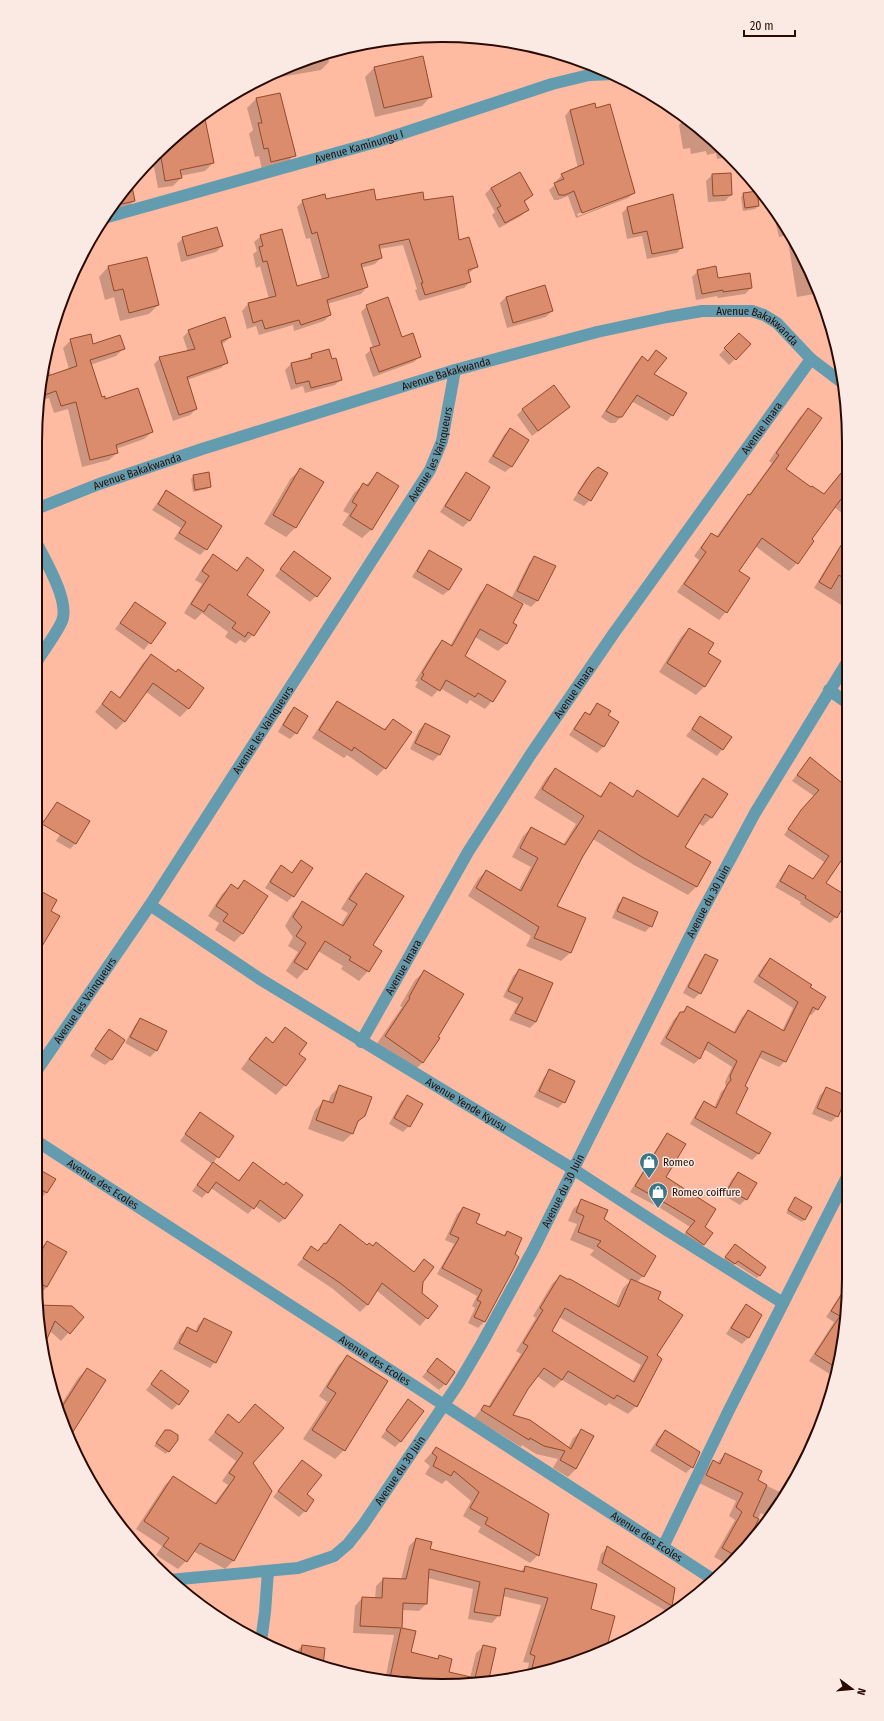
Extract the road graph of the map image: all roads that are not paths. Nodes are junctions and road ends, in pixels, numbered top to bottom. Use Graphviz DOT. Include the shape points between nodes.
graph roads {
  1 [pos="601,75"];
  2 [pos="112,216"];
  3 [pos="811,359"];
  4 [pos="455,370"];
  5 [pos="837,379"];
  6 [pos="42,507"];
  7 [pos="42,555"];
  8 [pos="42,653"];
  9 [pos="842,670"];
  10 [pos="829,690"];
  11 [pos="842,699"];
  12 [pos="150,905"];
  13 [pos="361,1042"];
  14 [pos="42,1063"];
  15 [pos="42,1145"];
  16 [pos="573,1169"];
  17 [pos="842,1187"];
  18 [pos="783,1303"];
  19 [pos="445,1405"];
  20 [pos="662,1547"];
  21 [pos="268,1571"];
  22 [pos="709,1577"];
  23 [pos="177,1579"];
  24 [pos="262,1636"];
  1 -- 2 [label="street, Avenue Kaminungu I" via="552,84 376,142"];
  3 -- 4 [label="street, Avenue Bakakwanda" via="777,323 764,314 718,310 667,317 597,332"];
  3 -- 5 [label="street, Avenue Bakakwanda"];
  3 -- 13 [label="street, Avenue Imara" via="614,633 531,754 468,852"];
  4 -- 6 [label="street, Avenue Bakakwanda" via="202,449"];
  4 -- 12 [label="street, Avenue les Vainqueurs" via="442,441 430,470"];
  7 -- 8 [label="street" via="56,584 64,610 62,621"];
  9 -- 10 [label="street, Avenue du 30 Juin"];
  10 -- 11 [label="street"];
  10 -- 16 [label="street, Avenue du 30 Juin" via="755,813 702,912"];
  12 -- 13 [label="street, Avenue Yende Kyusu" via="260,979"];
  12 -- 14 [label="street, Avenue les Vainqueurs"];
  13 -- 16 [label="street, Avenue Yende Kyusu"];
  15 -- 19 [label="street, Avenue des Ecoles"];
  16 -- 18 [label="street, Avenue Yende Kyusu"];
  16 -- 19 [label="street, Avenue du 30 Juin" via="511,1291"];
  17 -- 18 [label="street"];
  18 -- 20 [label="street"];
  19 -- 20 [label="street, Avenue des Ecoles"];
  19 -- 21 [label="street, Avenue du 30 Juin" via="348,1544 334,1556 320,1561 298,1568"];
  20 -- 22 [label="street, Avenue des Ecoles"];
  21 -- 23 [label="street, Avenue du 30 Juin"];
  21 -- 24 [label="street"];
}
